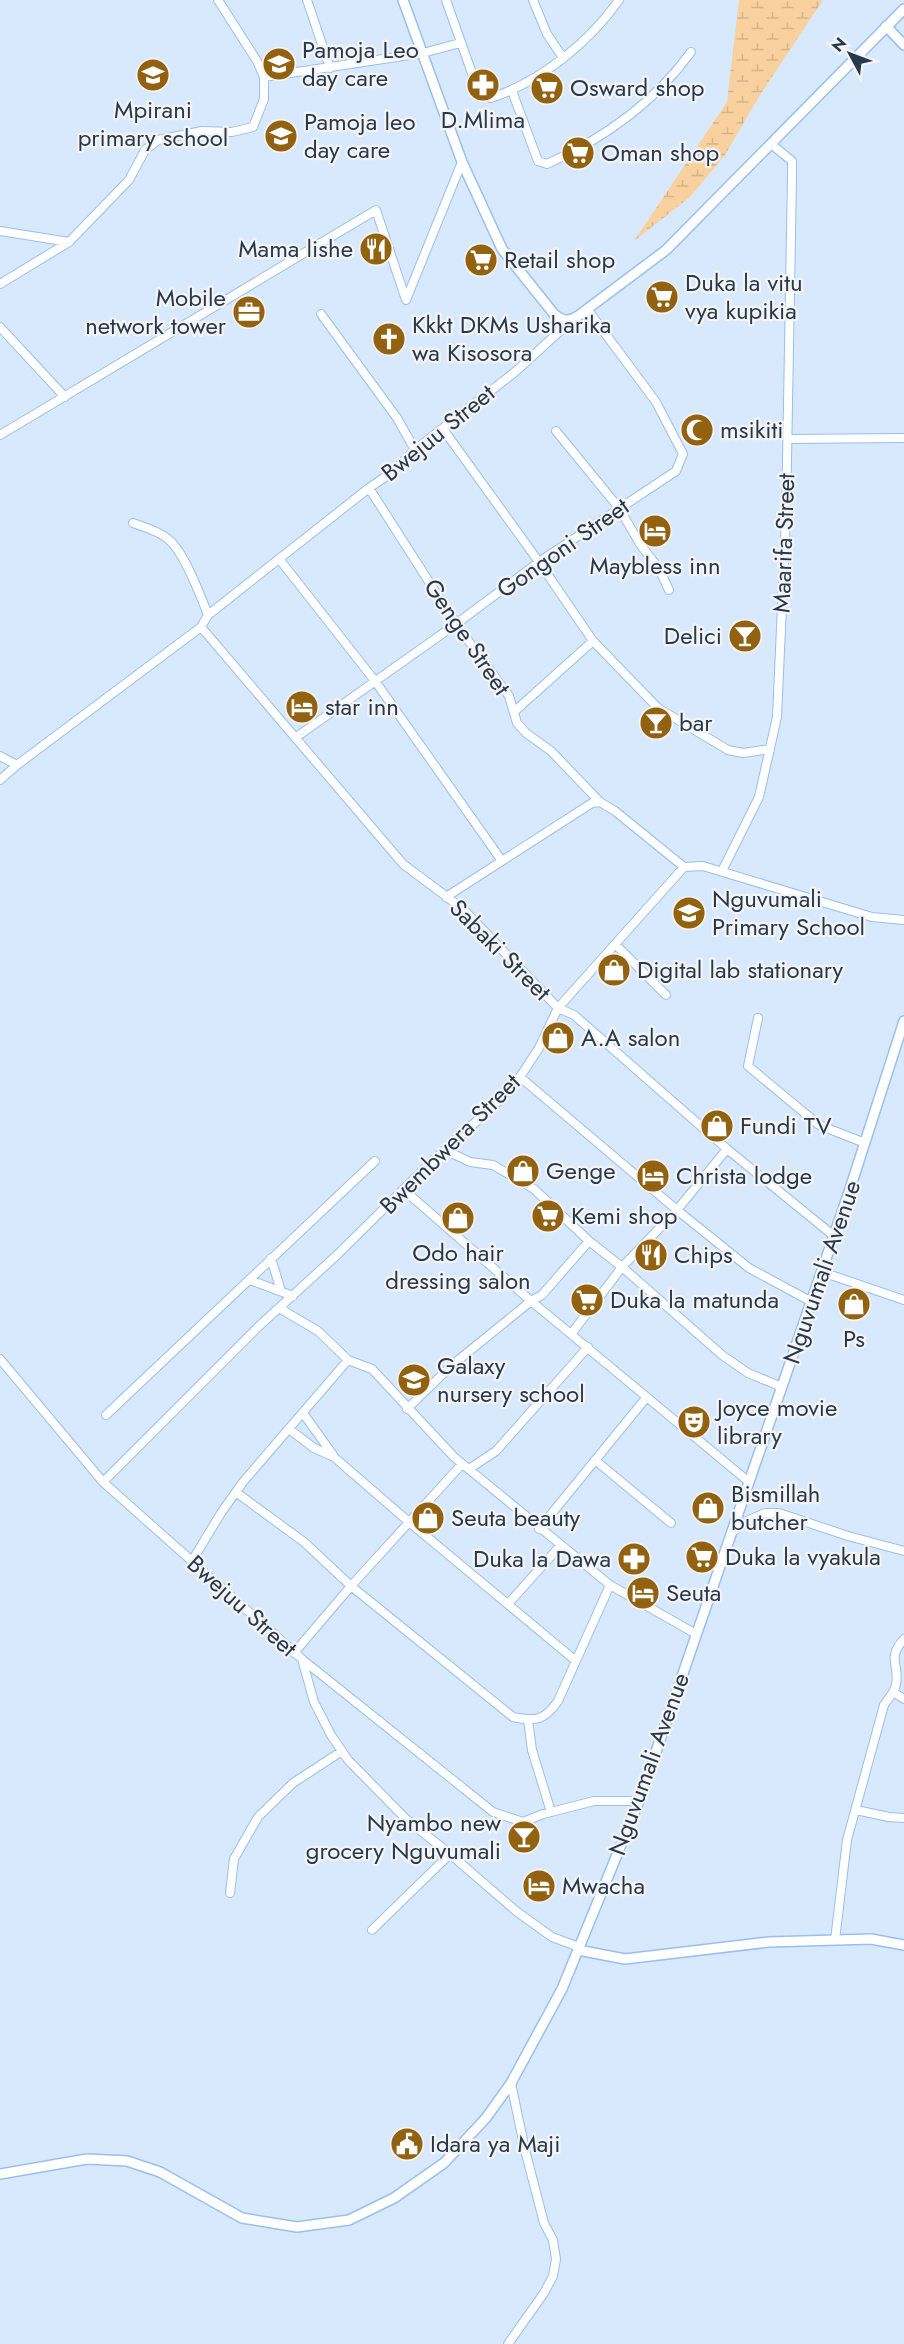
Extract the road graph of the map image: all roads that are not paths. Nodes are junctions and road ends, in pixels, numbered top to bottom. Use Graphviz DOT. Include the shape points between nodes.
graph roads {
  1 [pos="218,0"];
  2 [pos="307,0"];
  3 [pos="403,0"];
  4 [pos="446,0"];
  5 [pos="533,0"];
  6 [pos="619,0"];
  7 [pos="904,9"];
  8 [pos="886,26"];
  9 [pos="460,43"];
  10 [pos="904,45"];
  11 [pos="691,52"];
  12 [pos="423,53"];
  13 [pos="563,58"];
  14 [pos="330,68"];
  15 [pos="264,77"];
  16 [pos="512,91"];
  17 [pos="771,144"];
  18 [pos="462,162"];
  19 [pos="0,231"];
  20 [pos="69,242"];
  21 [pos="0,284"];
  22 [pos="587,309"];
  23 [pos="321,314"];
  24 [pos="572,320"];
  25 [pos="0,327"];
  26 [pos="65,397"];
  27 [pos="443,429"];
  28 [pos="556,431"];
  29 [pos="0,435"];
  30 [pos="904,438"];
  31 [pos="788,439"];
  32 [pos="415,450"];
  33 [pos="369,489"];
  34 [pos="619,508"];
  35 [pos="133,522"];
  36 [pos="280,560"];
  37 [pos="538,561"];
  38 [pos="669,590"];
  39 [pos="208,615"];
  40 [pos="456,624"];
  41 [pos="201,627"];
  42 [pos="593,641"];
  43 [pos="375,681"];
  44 [pos="515,711"];
  45 [pos="295,738"];
  46 [pos="770,748"];
  47 [pos="0,756"];
  48 [pos="17,765"];
  49 [pos="0,780"];
  50 [pos="600,802"];
  51 [pos="502,861"];
  52 [pos="684,867"];
  53 [pos="722,871"];
  54 [pos="446,897"];
  55 [pos="904,920"];
  56 [pos="615,944"];
  57 [pos="666,995"];
  58 [pos="558,1008"];
  59 [pos="758,1018"];
  60 [pos="904,1022"];
  61 [pos="520,1077"];
  62 [pos="865,1143"];
  63 [pos="727,1149"];
  64 [pos="445,1150"];
  65 [pos="375,1161"];
  66 [pos="404,1190"];
  67 [pos="677,1210"];
  68 [pos="834,1236"];
  69 [pos="589,1241"];
  70 [pos="271,1258"];
  71 [pos="622,1267"];
  72 [pos="822,1272"];
  73 [pos="250,1280"];
  74 [pos="281,1291"];
  75 [pos="293,1296"];
  76 [pos="904,1300"];
  77 [pos="531,1301"];
  78 [pos="812,1302"];
  79 [pos="279,1308"];
  80 [pos="572,1333"];
  81 [pos="588,1347"];
  82 [pos="0,1359"];
  83 [pos="348,1360"];
  84 [pos="782,1387"];
  85 [pos="646,1398"];
  86 [pos="407,1409"];
  87 [pos="303,1413"];
  88 [pos="106,1415"];
  89 [pos="289,1429"];
  90 [pos="334,1456"];
  91 [pos="595,1460"];
  92 [pos="465,1467"];
  93 [pos="103,1482"];
  94 [pos="749,1482"];
  95 [pos="237,1493"];
  96 [pos="409,1522"];
  97 [pos="671,1523"];
  98 [pos="539,1529"];
  99 [pos="730,1534"];
  100 [pos="560,1546"];
  101 [pos="904,1551"];
  102 [pos="192,1561"];
  103 [pos="610,1585"];
  104 [pos="351,1586"];
  105 [pos="508,1604"];
  106 [pos="696,1634"];
  107 [pos="904,1638"];
  108 [pos="294,1653"];
  109 [pos="302,1659"];
  110 [pos="576,1661"];
  111 [pos="893,1692"];
  112 [pos="904,1700"];
  113 [pos="528,1720"];
  114 [pos="342,1751"];
  115 [pos="639,1801"];
  116 [pos="855,1810"];
  117 [pos="551,1812"];
  118 [pos="904,1818"];
  119 [pos="450,1854"];
  120 [pos="230,1893"];
  121 [pos="372,1930"];
  122 [pos="835,1940"];
  123 [pos="904,1945"];
  124 [pos="578,1949"];
  125 [pos="511,2083"];
  126 [pos="0,2174"];
  127 [pos="508,2344"];
  1 -- 15 [label="street"];
  2 -- 14 [label="street"];
  3 -- 12 [label="street"];
  4 -- 9 [label="street"];
  5 -- 13 [label="street" via="547,34"];
  6 -- 13 [label="street"];
  7 -- 8 [label="street, Bwejuu Street"];
  8 -- 10 [label="street"];
  8 -- 17 [label="street, Bwejuu Street"];
  9 -- 12 [label="street"];
  9 -- 16 [label="street" via="483,95 491,98"];
  11 -- 16 [label="street" via="675,74 605,134 547,164 538,161"];
  12 -- 14 [label="street"];
  12 -- 18 [label="street"];
  13 -- 16 [label="street"];
  14 -- 15 [label="street"];
  15 -- 20 [label="street" via="264,99 253,127 158,140 145,150 129,180"];
  17 -- 22 [label="street, Bwejuu Street" via="666,250"];
  17 -- 31 [label="street, Maarifa Street" via="792,161"];
  18 -- 24 [label="street" via="502,249 554,314 559,319"];
  18 -- 26 [label="street" via="406,300 376,210"];
  19 -- 20 [label="street"];
  20 -- 21 [label="street"];
  22 -- 24 [label="street, Bwejuu Street"];
  22 -- 34 [label="street, Gongoni Street" via="656,402 683,454 676,471"];
  23 -- 32 [label="street" via="397,418"];
  24 -- 27 [label="street, Bwejuu Street"];
  25 -- 26 [label="street"];
  26 -- 29 [label="street"];
  27 -- 32 [label="street, Bwejuu Street"];
  27 -- 37 [label="street"];
  28 -- 34 [label="street"];
  30 -- 31 [label="street"];
  31 -- 46 [label="street, Maarifa Street" via="777,717"];
  32 -- 33 [label="street, Bwejuu Street"];
  33 -- 36 [label="street, Bwejuu Street"];
  33 -- 40 [label="street, Genge Street"];
  34 -- 37 [label="street, Gongoni Street"];
  34 -- 38 [label="street"];
  35 -- 39 [label="street" via="173,544 196,583"];
  36 -- 39 [label="street, Bwejuu Street"];
  36 -- 43 [label="street"];
  37 -- 40 [label="street, Gongoni Street"];
  37 -- 42 [label="street"];
  39 -- 41 [label="street, Bwejuu Street"];
  40 -- 43 [label="street, Gongoni Street"];
  40 -- 44 [label="street, Genge Street" via="509,696"];
  41 -- 45 [label="street, Sabaki Street"];
  41 -- 48 [label="street, Bwejuu Street"];
  42 -- 44 [label="street"];
  42 -- 46 [label="street" via="667,714 728,750 743,753"];
  43 -- 45 [label="street, Gongoni Street"];
  43 -- 51 [label="street"];
  44 -- 50 [label="street, Genge Street" via="517,723 526,734 551,751"];
  45 -- 54 [label="street, Sabaki Street" via="404,864"];
  46 -- 53 [label="street, Maarifa Street" via="759,797"];
  47 -- 48 [label="street"];
  48 -- 49 [label="street, Bwejuu Street"];
  50 -- 51 [label="street" via="592,803"];
  50 -- 52 [label="street, Genge Street"];
  51 -- 54 [label="street"];
  52 -- 53 [label="street"];
  52 -- 56 [label="street, Bwembwera Street"];
  53 -- 55 [label="street" via="872,917"];
  54 -- 58 [label="street, Sabaki Street" via="463,909"];
  56 -- 57 [label="street"];
  56 -- 58 [label="street, Bwembwera Street"];
  58 -- 61 [label="street, Bwembwera Street"];
  58 -- 63 [label="street, Sabaki Street" via="574,1015"];
  59 -- 62 [label="street" via="748,1066 819,1125"];
  60 -- 62 [label="street, Nguvumali Avenue"];
  61 -- 64 [label="street, Bwembwera Street"];
  61 -- 67 [label="street"];
  62 -- 68 [label="street, Nguvumali Avenue"];
  63 -- 67 [label="street"];
  63 -- 68 [label="street, Sabaki Street"];
  64 -- 66 [label="street, Bwembwera Street"];
  64 -- 69 [label="street" via="470,1162 493,1165 534,1189"];
  65 -- 70 [label="street"];
  66 -- 75 [label="street, Bwembwera Street"];
  66 -- 77 [label="street"];
  67 -- 71 [label="street"];
  67 -- 78 [label="street" via="749,1268"];
  68 -- 72 [label="street, Nguvumali Avenue"];
  69 -- 71 [label="street"];
  69 -- 77 [label="street" via="542,1295"];
  70 -- 73 [label="street"];
  70 -- 74 [label="street"];
  71 -- 80 [label="street"];
  71 -- 84 [label="street" via="722,1355 748,1373"];
  72 -- 76 [label="street"];
  72 -- 78 [label="street, Nguvumali Avenue"];
  73 -- 74 [label="street"];
  73 -- 88 [label="street"];
  74 -- 75 [label="street"];
  75 -- 79 [label="street, Bwembwera Street"];
  77 -- 80 [label="street"];
  77 -- 86 [label="street" via="458,1360"];
  78 -- 84 [label="street, Nguvumali Avenue"];
  79 -- 83 [label="street" via="318,1331"];
  79 -- 93 [label="street, Bwembwera Street"];
  80 -- 81 [label="street"];
  81 -- 85 [label="street"];
  81 -- 92 [label="street" via="496,1451"];
  82 -- 93 [label="street, Bwejuu Street"];
  83 -- 86 [label="street" via="372,1369"];
  83 -- 87 [label="street"];
  84 -- 94 [label="street, Nguvumali Avenue"];
  85 -- 91 [label="street"];
  85 -- 94 [label="street"];
  86 -- 92 [label="street"];
  87 -- 89 [label="street"];
  87 -- 90 [label="street"];
  89 -- 90 [label="street"];
  89 -- 95 [label="street"];
  90 -- 96 [label="street"];
  91 -- 97 [label="street"];
  91 -- 98 [label="street"];
  92 -- 96 [label="street"];
  92 -- 98 [label="street"];
  93 -- 102 [label="street, Bwejuu Street"];
  94 -- 99 [label="street, Nguvumali Avenue"];
  95 -- 102 [label="street" via="220,1513"];
  95 -- 104 [label="street" via="304,1542"];
  96 -- 104 [label="street"];
  96 -- 105 [label="street"];
  98 -- 100 [label="street"];
  99 -- 101 [label="street" via="765,1513 779,1514"];
  99 -- 106 [label="street, Nguvumali Avenue"];
  100 -- 103 [label="street"];
  100 -- 105 [label="street"];
  102 -- 108 [label="street, Bwejuu Street"];
  103 -- 106 [label="street"];
  103 -- 110 [label="street"];
  104 -- 108 [label="street"];
  104 -- 113 [label="street" via="513,1717"];
  105 -- 110 [label="street"];
  106 -- 115 [label="street, Nguvumali Avenue"];
  107 -- 111 [label="street" via="893,1660 897,1678"];
  108 -- 109 [label="street, Bwejuu Street"];
  109 -- 114 [label="street, Bwejuu Street" via="314,1702"];
  109 -- 117 [label="street" via="494,1812 523,1822"];
  110 -- 113 [label="street" via="550,1713"];
  111 -- 112 [label="street"];
  111 -- 116 [label="street" via="884,1705"];
  113 -- 117 [label="street" via="532,1750"];
  114 -- 119 [label="street, Bwejuu Street" via="406,1819"];
  114 -- 120 [label="street" via="293,1783 258,1818 234,1859"];
  115 -- 117 [label="street" via="594,1802"];
  115 -- 124 [label="street, Nguvumali Avenue"];
  116 -- 118 [label="street"];
  116 -- 122 [label="street" via="847,1840"];
  119 -- 121 [label="street"];
  119 -- 124 [label="street, Bwejuu Street" via="516,1911"];
  122 -- 123 [label="street" via="871,1939"];
  122 -- 124 [label="street" via="769,1942 625,1959"];
  124 -- 125 [label="street, Nguvumali Avenue" via="562,1989"];
  125 -- 126 [label="street, Nguvumali Avenue" via="486,2118 444,2163 394,2198 349,2220 297,2227 242,2218 160,2172 127,2161 87,2159"];
  125 -- 127 [label="street" via="525,2150 556,2259 544,2293"];
}
